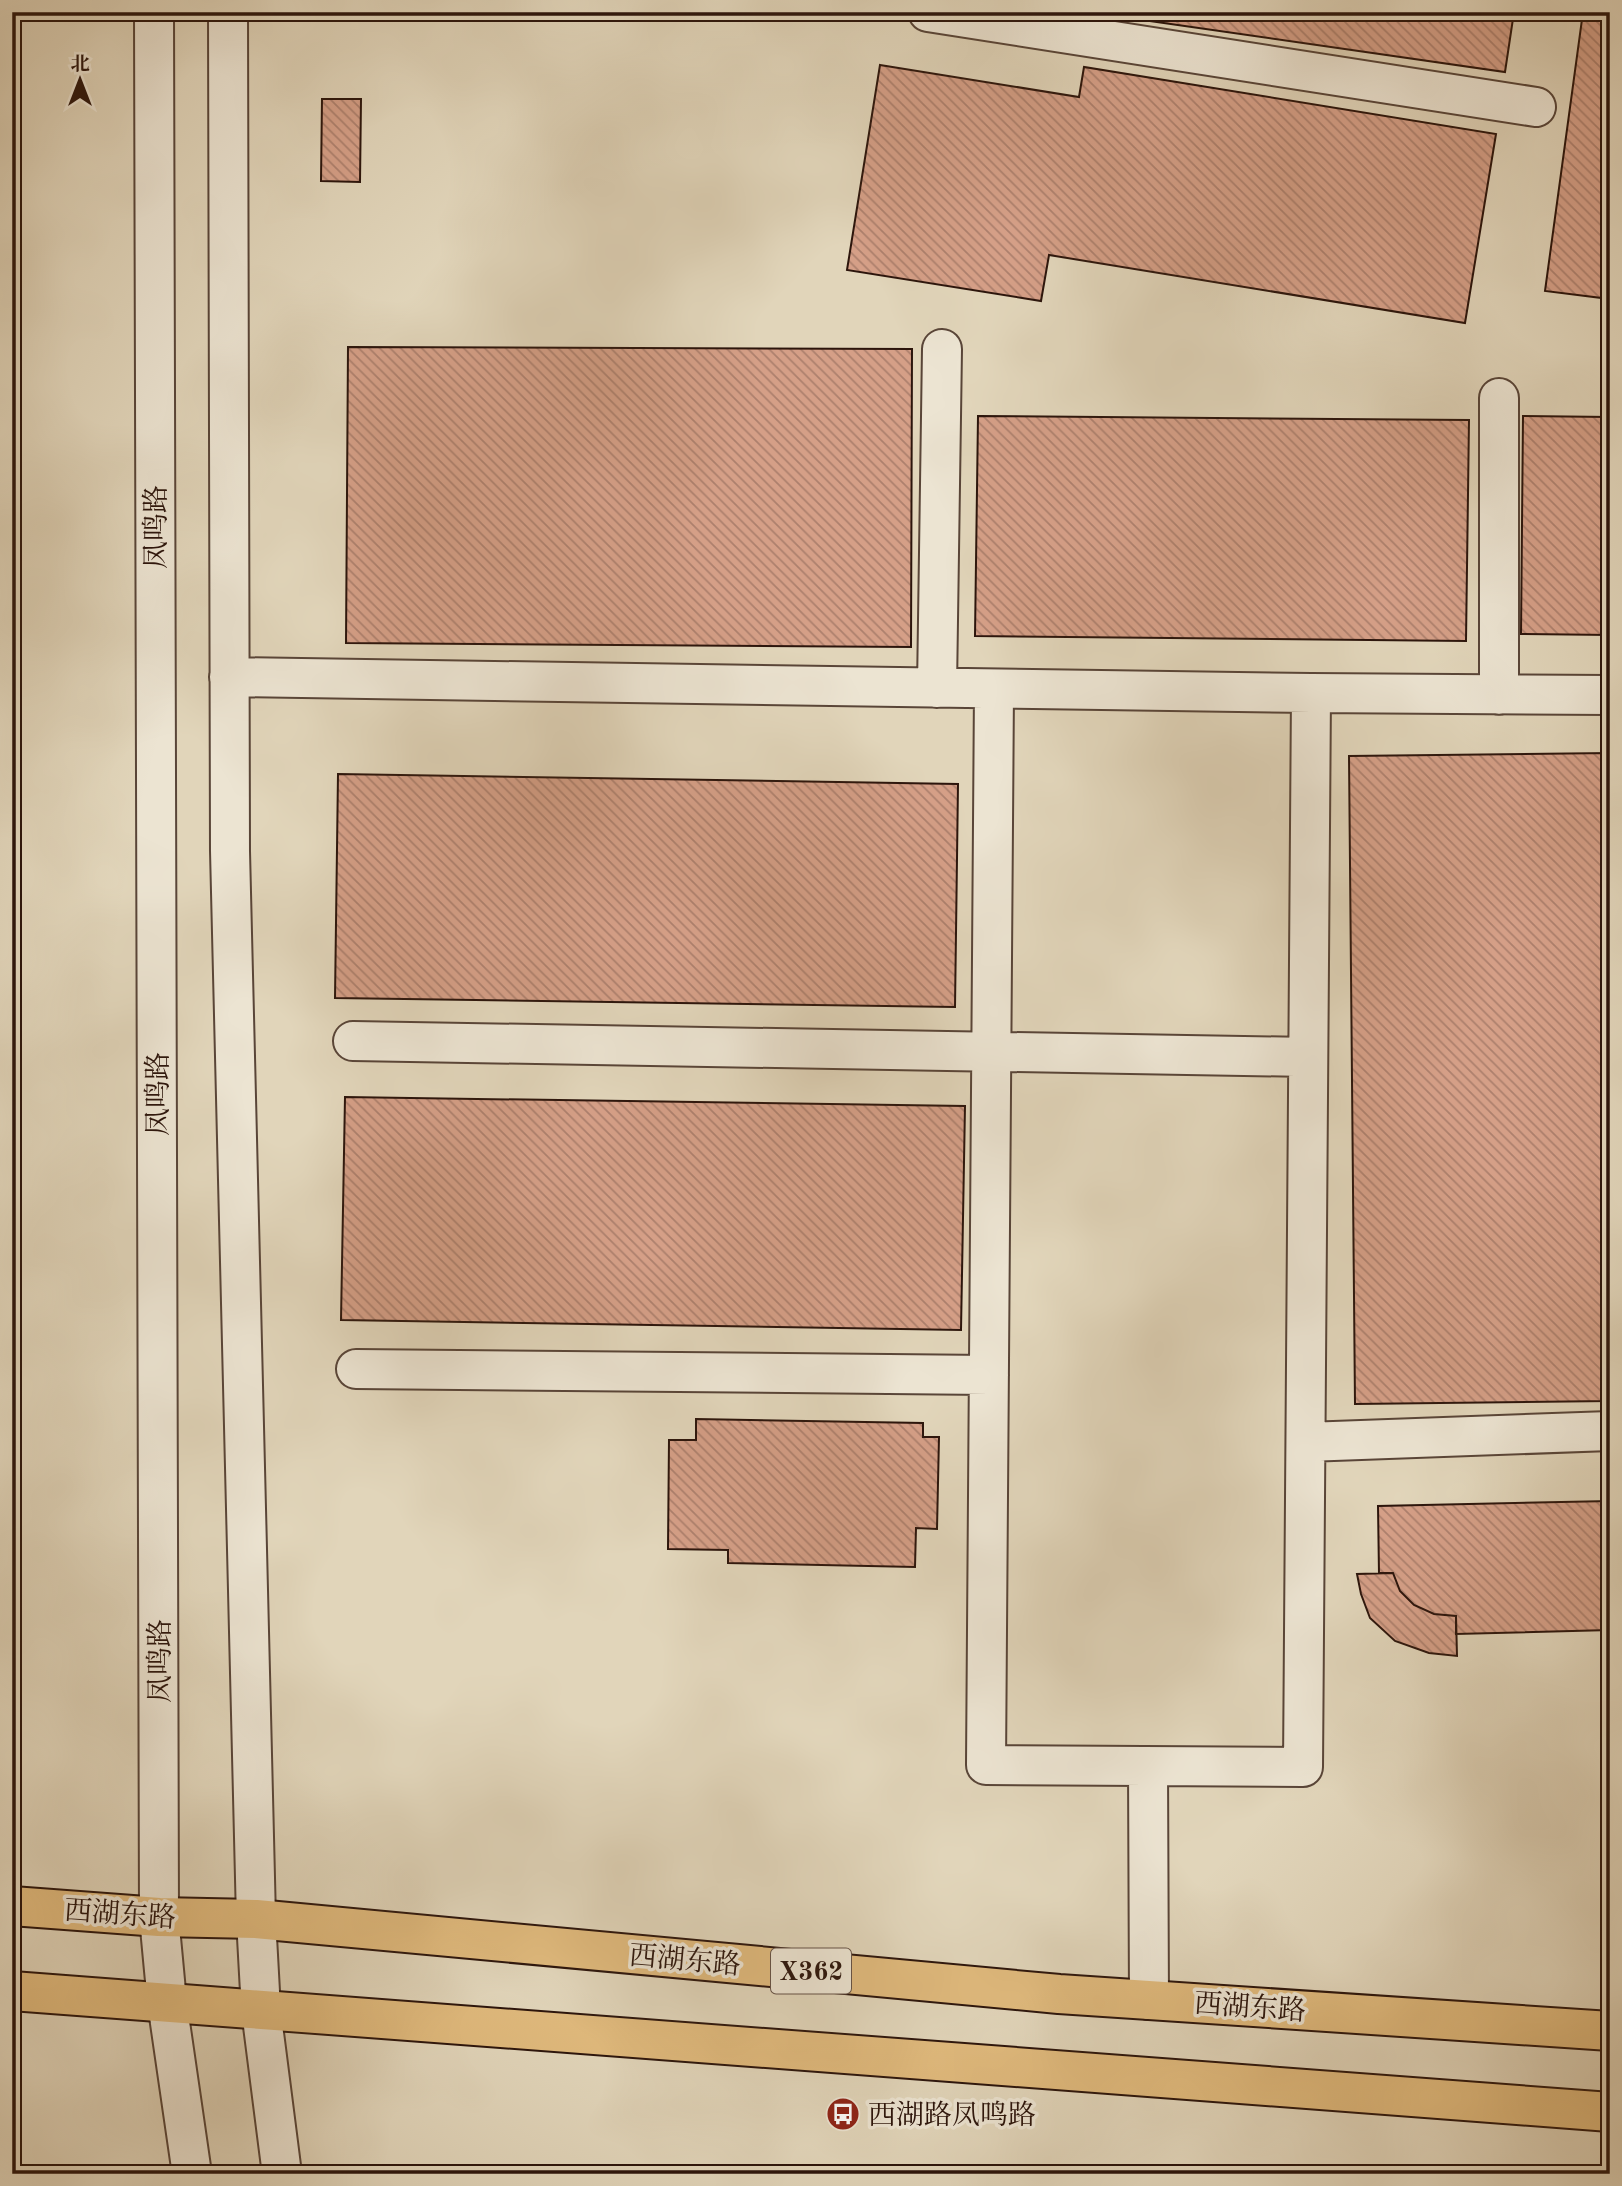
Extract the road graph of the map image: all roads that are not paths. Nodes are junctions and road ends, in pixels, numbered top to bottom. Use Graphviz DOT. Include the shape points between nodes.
graph roads {
  1 [pos="154,12"];
  2 [pos="228,12"];
  3 [pos="928,12"];
  4 [pos="1536,107"];
  5 [pos="942,349"];
  6 [pos="1499,398"];
  7 [pos="229,677"];
  8 [pos="937,688"];
  9 [pos="994,689"];
  10 [pos="1311,693"];
  11 [pos="1499,695"];
  12 [pos="1610,695"];
  13 [pos="353,1041"];
  14 [pos="991,1051"];
  15 [pos="1308,1057"];
  16 [pos="356,1368"];
  17 [pos="989,1375"];
  18 [pos="1610,1431"];
  19 [pos="1306,1442"];
  20 [pos="1148,1767"];
  21 [pos="12,1906"];
  22 [pos="159,1917"];
  23 [pos="256,1919"];
  24 [pos="12,1991"];
  25 [pos="1149,2000"];
  26 [pos="167,2001"];
  27 [pos="261,2010"];
  28 [pos="1610,2031"];
  29 [pos="1610,2112"];
  30 [pos="192,2174"];
  31 [pos="282,2174"];
  1 -- 22 [label="street, 凤鸣路"];
  2 -- 7 [label="street"];
  3 -- 4 [label="street"];
  5 -- 8 [label="street"];
  6 -- 11 [label="street"];
  7 -- 8 [label="street"];
  7 -- 23 [label="street"];
  8 -- 9 [label="street"];
  9 -- 10 [label="street"];
  9 -- 14 [label="street"];
  10 -- 11 [label="street"];
  10 -- 15 [label="street"];
  11 -- 12 [label="street"];
  13 -- 14 [label="street"];
  14 -- 15 [label="street"];
  14 -- 17 [label="street"];
  15 -- 19 [label="street"];
  16 -- 17 [label="street"];
  17 -- 20 [label="street" via="986,1765"];
  18 -- 19 [label="street"];
  19 -- 20 [label="street" via="1303,1767"];
  20 -- 25 [label="street"];
  21 -- 22 [label="main road, 西湖东路 / X362"];
  22 -- 23 [label="main road, 西湖东路 / X362"];
  22 -- 26 [label="street, 凤鸣路"];
  23 -- 25 [label="main road, 西湖东路 / X362"];
  23 -- 27 [label="street"];
  24 -- 26 [label="main road"];
  25 -- 28 [label="main road, 西湖东路 / X362"];
  26 -- 27 [label="main road"];
  26 -- 30 [label="street, 凤鸣路"];
  27 -- 29 [label="main road"];
  27 -- 31 [label="street"];
}
